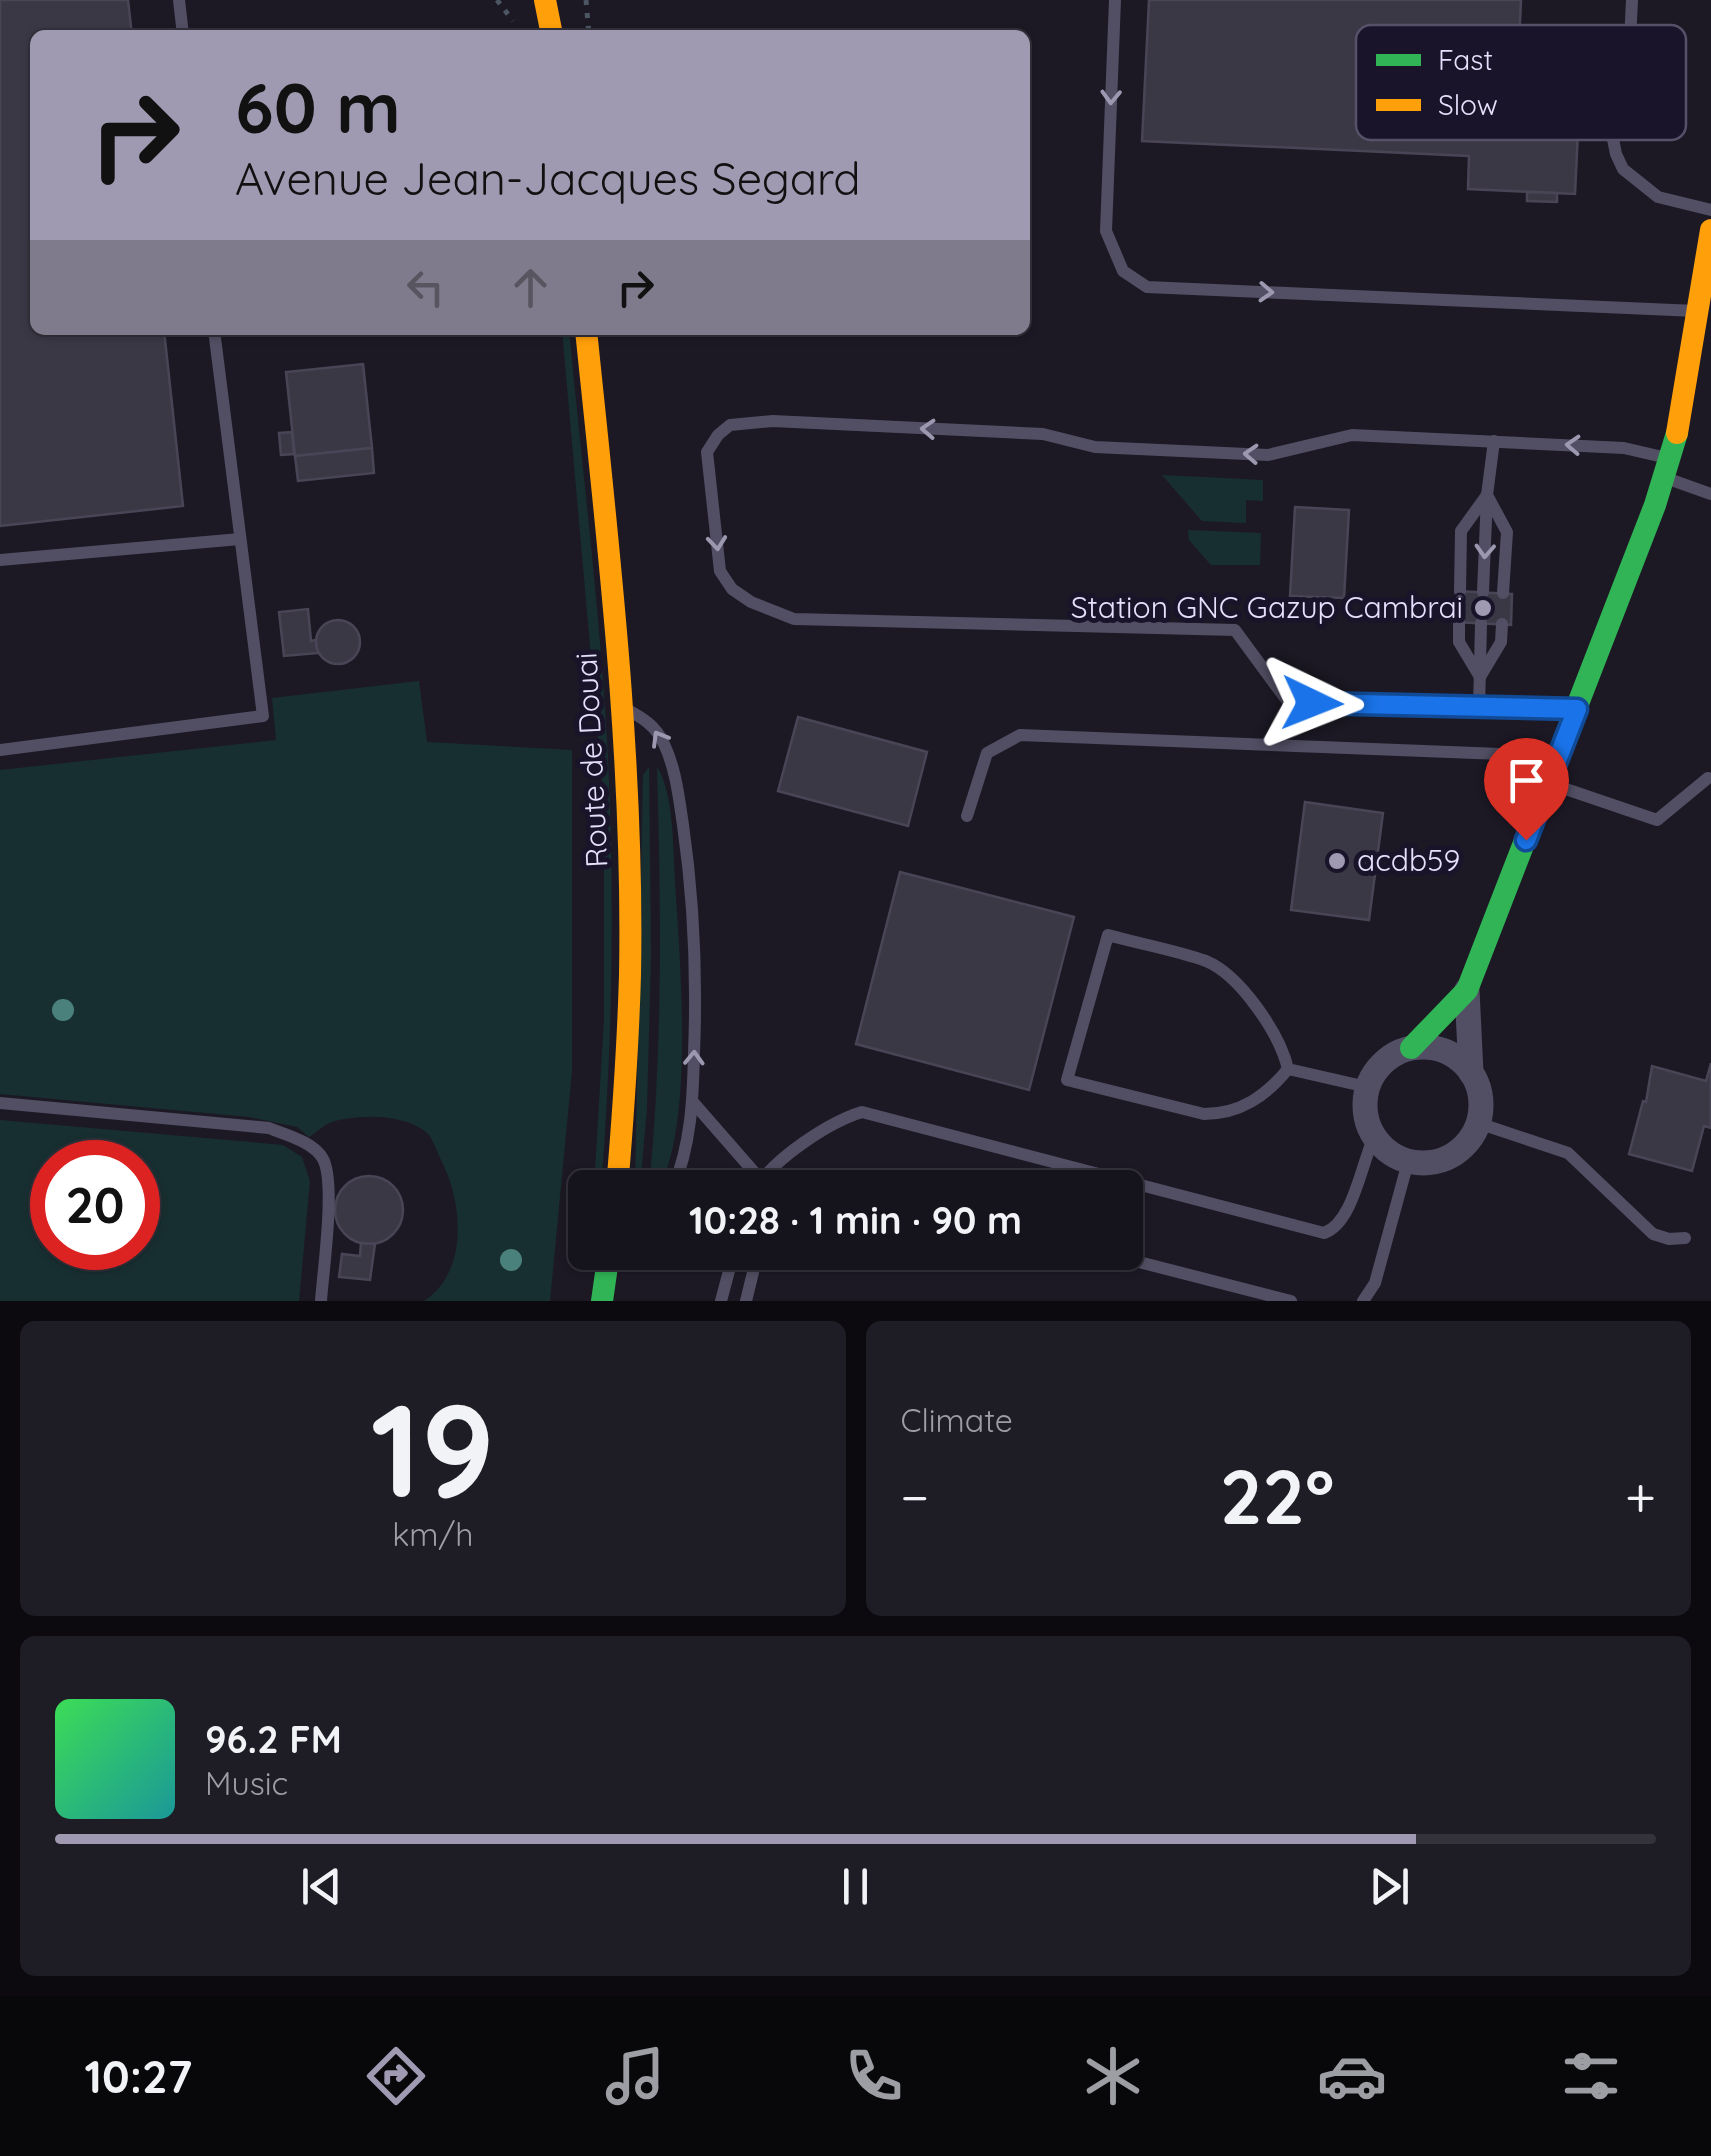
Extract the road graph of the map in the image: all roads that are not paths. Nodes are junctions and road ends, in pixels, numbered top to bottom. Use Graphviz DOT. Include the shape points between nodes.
graph roads {
  1 [pos="179,0"];
  2 [pos="545,0"];
  3 [pos="1116,0"];
  4 [pos="1632,0"];
  5 [pos="1631,25"];
  6 [pos="182,30"];
  7 [pos="551,30"];
  8 [pos="1613,140"];
  9 [pos="1711,210"];
  10 [pos="1711,230"];
  11 [pos="1708,271"];
  12 [pos="1700,311"];
  13 [pos="215,335"];
  14 [pos="586,335"];
  15 [pos="1494,440"];
  16 [pos="1667,468"];
  17 [pos="1711,494"];
  18 [pos="1487,495"];
  19 [pos="240,540"];
  20 [pos="0,560"];
  21 [pos="1460,591"];
  22 [pos="1483,592"];
  23 [pos="1504,593"];
  24 [pos="1459,622"];
  25 [pos="1481,623"];
  26 [pos="1502,624"];
  27 [pos="1480,677"];
  28 [pos="621,706"];
  29 [pos="1478,709"];
  30 [pos="1577,709"];
  31 [pos="0,750"];
  32 [pos="1559,756"];
  33 [pos="1708,778"];
  34 [pos="1548,783"];
  35 [pos="966,816"];
  36 [pos="1467,990"];
  37 [pos="1411,1048"];
  38 [pos="1288,1069"];
  39 [pos="1472,1073"];
  40 [pos="1367,1086"];
  41 [pos="692,1100"];
  42 [pos="0,1104"];
  43 [pos="1478,1123"];
  44 [pos="1374,1137"];
  45 [pos="1408,1162"];
  46 [pos="618,1170"];
  47 [pos="680,1170"];
  48 [pos="748,1170"];
  49 [pos="774,1170"];
  50 [pos="1083,1170"];
  51 [pos="1143,1186"];
  52 [pos="1685,1238"];
  53 [pos="1143,1263"];
  54 [pos="607,1270"];
  55 [pos="729,1270"];
  56 [pos="754,1270"];
  57 [pos="322,1301"];
  58 [pos="602,1301"];
  59 [pos="720,1301"];
  60 [pos="746,1301"];
  61 [pos="1291,1301"];
  62 [pos="1363,1301"];
  1 -- 6 [label="lane"];
  2 -- 7 [label="main road"];
  3 -- 12 [label="lane, one-way" via="1106,231 1124,271 1147,287"];
  4 -- 5 [label="lane"];
  8 -- 9 [label="lane" via="1623,168 1658,197"];
  10 -- 11 [label="main road"];
  11 -- 12 [label="main road"];
  12 -- 16 [label="main road"];
  13 -- 19 [label="lane"];
  14 -- 28 [label="main road, Route de Douai"];
  16 -- 15 [label="lane, one-way" via="1624,448"];
  15 -- 18 [label="lane"];
  15 -- 29 [label="lane, one-way" via="1352,435 1268,455 1095,447 1043,434 773,421 730,425 708,452 720,571 732,589 772,612 794,619 1235,630 1288,702"];
  16 -- 17 [label="lane"];
  16 -- 30 [label="main road"];
  18 -- 21 [label="lane" via="1462,532"];
  18 -- 22 [label="lane, one-way"];
  18 -- 23 [label="lane" via="1507,532"];
  19 -- 20 [label="lane"];
  19 -- 31 [label="lane" via="263,716"];
  24 -- 27 [label="lane" via="1459,642"];
  25 -- 27 [label="lane"];
  26 -- 27 [label="lane" via="1501,642"];
  27 -- 29 [label="lane"];
  41 -- 28 [label="lane, one-way" via="694,938 680,804 658,733"];
  28 -- 46 [label="main road, Route de Douai" via="629,846 628,1052"];
  29 -- 30 [label="lane"];
  30 -- 32 [label="main road"];
  32 -- 34 [label="main road"];
  32 -- 35 [label="lane" via="1020,735 986,753"];
  33 -- 34 [label="lane" via="1657,820"];
  34 -- 36 [label="main road"];
  36 -- 37 [label="main road"];
  36 -- 39 [label="street"];
  37 -- 39 [label="street" via="1445,1051"];
  37 -- 40 [label="street" via="1387,1058"];
  38 -- 38 [label="lane" via="1274,1032 1227,974 1208,962 1108,935 1067,1080 1224,1114 1260,1096"];
  38 -- 40 [label="lane"];
  39 -- 43 [label="street" via="1480,1097"];
  40 -- 44 [label="street" via="1365,1112"];
  41 -- 47 [label="lane"];
  41 -- 48 [label="lane"];
  42 -- 57 [label="lane" via="270,1128 301,1140 323,1158 328,1185"];
  43 -- 45 [label="street" via="1451,1156"];
  43 -- 52 [label="lane" via="1568,1152 1653,1234"];
  44 -- 45 [label="street"];
  44 -- 51 [label="lane" via="1346,1215 1324,1233"];
  45 -- 62 [label="lane" via="1375,1283"];
  49 -- 50 [label="lane" via="795,1150 862,1112"];
  53 -- 61 [label="lane"];
  54 -- 58 [label="main road"];
  55 -- 59 [label="lane"];
  56 -- 60 [label="lane"];
}
